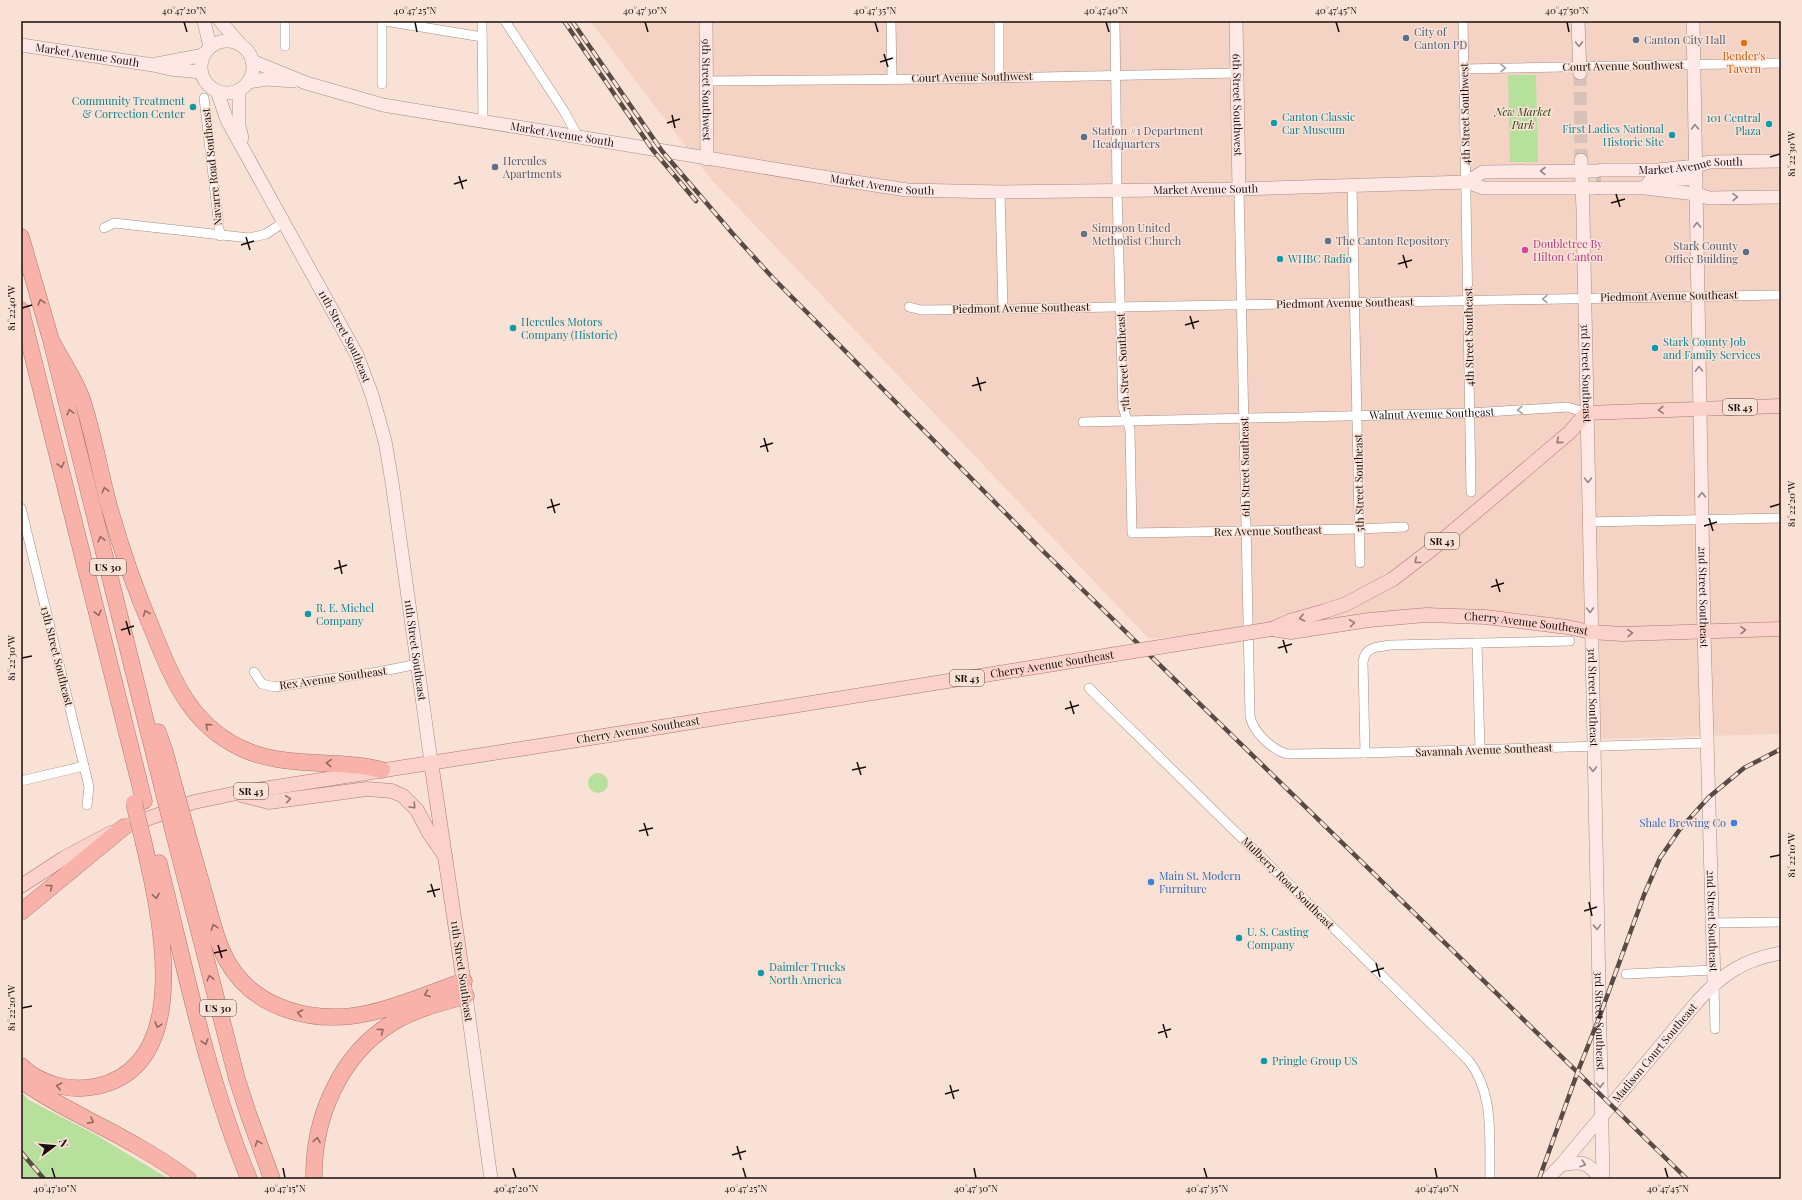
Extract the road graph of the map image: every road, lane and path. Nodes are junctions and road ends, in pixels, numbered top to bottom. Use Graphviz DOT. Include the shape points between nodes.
graph roads {
  1 [pos="204,21"];
  2 [pos="220,21"];
  3 [pos="285,21"];
  4 [pos="382,21"];
  5 [pos="386,21"];
  6 [pos="482,21"];
  7 [pos="505,21"];
  8 [pos="706,21"];
  9 [pos="891,21"];
  10 [pos="999,21"];
  11 [pos="1115,21"];
  12 [pos="1236,21"];
  13 [pos="1463,21"];
  14 [pos="1578,21"];
  15 [pos="1693,21"];
  16 [pos="482,37"];
  17 [pos="240,44"];
  18 [pos="21,45"];
  19 [pos="286,46"];
  20 [pos="207,51"];
  21 [pos="252,61"];
  22 [pos="1781,63"];
  23 [pos="153,65"];
  24 [pos="1693,65"];
  25 [pos="1464,69"];
  26 [pos="1580,70"];
  27 [pos="201,72"];
  28 [pos="1237,73"];
  29 [pos="1116,75"];
  30 [pos="999,77"];
  31 [pos="892,79"];
  32 [pos="707,81"];
  33 [pos="306,83"];
  34 [pos="382,84"];
  35 [pos="243,86"];
  36 [pos="217,91"];
  37 [pos="204,98"];
  38 [pos="483,121"];
  39 [pos="578,137"];
  40 [pos="245,151"];
  41 [pos="707,158"];
  42 [pos="1781,161"];
  43 [pos="1511,171"];
  44 [pos="1696,172"];
  45 [pos="1582,174"];
  46 [pos="1599,179"];
  47 [pos="1467,182"];
  48 [pos="1352,186"];
  49 [pos="1239,188"];
  50 [pos="1511,188"];
  51 [pos="1645,188"];
  52 [pos="1117,190"];
  53 [pos="1000,192"];
  54 [pos="1696,194"];
  55 [pos="1781,197"];
  56 [pos="284,222"];
  57 [pos="104,228"];
  58 [pos="220,236"];
  59 [pos="21,237"];
  60 [pos="1781,295"];
  61 [pos="1698,296"];
  62 [pos="1584,298"];
  63 [pos="1468,300"];
  64 [pos="1355,303"];
  65 [pos="1241,304"];
  66 [pos="909,307"];
  67 [pos="1120,307"];
  68 [pos="1003,309"];
  69 [pos="21,310"];
  70 [pos="21,324"];
  71 [pos="51,340"];
  72 [pos="31,346"];
  73 [pos="1781,406"];
  74 [pos="1700,408"];
  75 [pos="1470,413"];
  76 [pos="1586,413"];
  77 [pos="1358,416"];
  78 [pos="1244,418"];
  79 [pos="1127,421"];
  80 [pos="1082,422"];
  81 [pos="1471,492"];
  82 [pos="21,508"];
  83 [pos="1781,518"];
  84 [pos="1702,520"];
  85 [pos="1588,522"];
  86 [pos="1404,526"];
  87 [pos="1359,529"];
  88 [pos="1246,532"];
  89 [pos="1132,533"];
  90 [pos="1360,563"];
  91 [pos="1272,629"];
  92 [pos="1781,629"];
  93 [pos="1590,632"];
  94 [pos="1704,632"];
  95 [pos="1570,641"];
  96 [pos="1477,643"];
  97 [pos="418,664"];
  98 [pos="254,672"];
  99 [pos="1089,688"];
  100 [pos="1265,740"];
  101 [pos="1708,743"];
  102 [pos="1593,747"];
  103 [pos="1480,750"];
  104 [pos="1365,753"];
  105 [pos="431,762"];
  106 [pos="84,766"];
  107 [pos="382,770"];
  108 [pos="21,781"];
  109 [pos="237,793"];
  110 [pos="87,805"];
  111 [pos="124,827"];
  112 [pos="180,832"];
  113 [pos="149,843"];
  114 [pos="445,856"];
  115 [pos="21,886"];
  116 [pos="21,912"];
  117 [pos="1781,922"];
  118 [pos="1712,923"];
  119 [pos="1781,953"];
  120 [pos="1626,974"];
  121 [pos="1714,977"];
  122 [pos="465,989"];
  123 [pos="1715,1029"];
  124 [pos="21,1066"];
  125 [pos="21,1080"];
  126 [pos="1601,1116"];
  127 [pos="1561,1165"];
  128 [pos="188,1179"];
  129 [pos="249,1179"];
  130 [pos="272,1179"];
  131 [pos="314,1179"];
  132 [pos="491,1179"];
  133 [pos="1490,1179"];
  134 [pos="1547,1179"];
  135 [pos="1601,1179"];
  1 -- 20 [label="street"];
  2 -- 17 [label="street"];
  3 -- 19 [label="street"];
  4 -- 34 [label="street"];
  5 -- 16 [label="street"];
  6 -- 16 [label="street"];
  7 -- 39 [label="street"];
  8 -- 32 [label="street, 9th Street Southwest"];
  9 -- 31 [label="street"];
  10 -- 30 [label="street"];
  11 -- 29 [label="street, 7th Street Southeast"];
  12 -- 28 [label="street, 6th Street Southwest"];
  13 -- 25 [label="street, 4th Street Southwest"];
  14 -- 26 [label="street, one-way"];
  15 -- 24 [label="street, 2nd Street Southeast"];
  16 -- 38 [label="street"];
  17 -- 20 [label="street" via="223,41"];
  17 -- 21 [label="street"];
  18 -- 23 [label="street, Market Avenue South"];
  20 -- 23 [label="street, Market Avenue South"];
  20 -- 27 [label="street" via="201,64"];
  21 -- 33 [label="street, Market Avenue South"];
  21 -- 35 [label="street" via="252,74"];
  22 -- 24 [label="street, Court Avenue Southwest"];
  23 -- 27 [label="street, Market Avenue South" via="170,70"];
  24 -- 26 [label="street, Court Avenue Southwest"];
  44 -- 24 [label="street, 2nd Street Southeast, one-way"];
  25 -- 26 [label="street, Court Avenue Southwest, one-way"];
  25 -- 47 [label="street, 4th Street Southwest"];
  27 -- 36 [label="street" via="204,80"];
  28 -- 29 [label="street, Court Avenue Southwest"];
  28 -- 49 [label="street, 6th Street Southwest"];
  29 -- 30 [label="street, Court Avenue Southwest"];
  29 -- 52 [label="street, 7th Street Southeast"];
  30 -- 31 [label="street, Court Avenue Southwest"];
  31 -- 32 [label="street, Court Avenue Southwest"];
  32 -- 41 [label="street, 9th Street Southwest"];
  33 -- 35 [label="street, Market Avenue South" via="266,79"];
  33 -- 38 [label="street, Market Avenue South" via="383,105"];
  35 -- 36 [label="street" via="226,93"];
  35 -- 40 [label="street, 11th Street Southeast" via="239,126"];
  36 -- 40 [label="street, 11th Street Southeast" via="227,120"];
  37 -- 58 [label="street, Navarre Road Southeast"];
  38 -- 39 [label="street, Market Avenue South"];
  39 -- 41 [label="street, Market Avenue South"];
  40 -- 56 [label="street, 11th Street Southeast"];
  41 -- 53 [label="street, Market Avenue South" via="907,190"];
  42 -- 44 [label="street, Market Avenue South" via="1709,162"];
  45 -- 43 [label="street, Market Avenue South, one-way"];
  43 -- 47 [label="street, Market Avenue South" via="1483,172"];
  43 -- 50 [label="street"];
  44 -- 46 [label="street, Market Avenue South" via="1624,170"];
  44 -- 51 [label="street" via="1652,179"];
  44 -- 54 [label="street, 2nd Street Southeast"];
  45 -- 46 [label="street, Market Avenue South"];
  45 -- 50 [label="street, Market Avenue South"];
  45 -- 62 [label="street, 3rd Street Southeast"];
  46 -- 51 [label="street, Market Avenue South"];
  47 -- 48 [label="street, Market Avenue South"];
  47 -- 50 [label="street, Market Avenue South" via="1483,188"];
  47 -- 63 [label="street, 4th Street Southeast"];
  48 -- 49 [label="street, Market Avenue South"];
  48 -- 64 [label="street, 5th Street Southeast"];
  49 -- 52 [label="street, Market Avenue South"];
  49 -- 65 [label="street, 6th Street Southeast"];
  51 -- 54 [label="street, Market Avenue South"];
  52 -- 53 [label="street, Market Avenue South"];
  52 -- 67 [label="street, 7th Street Southeast"];
  53 -- 68 [label="street"];
  54 -- 55 [label="street, Market Avenue South, one-way" via="1710,198"];
  61 -- 54 [label="street, 2nd Street Southeast, one-way"];
  56 -- 58 [label="street" via="257,237"];
  56 -- 97 [label="street, 11th Street Southeast" via="357,355 372,395 385,441"];
  57 -- 58 [label="street" via="114,222"];
  71 -- 59 [label="highway, US 30, one-way"];
  60 -- 61 [label="street, Piedmont Avenue Southeast"];
  61 -- 62 [label="street, Piedmont Avenue Southeast"];
  74 -- 61 [label="street, 2nd Street Southeast, one-way"];
  62 -- 63 [label="street, Piedmont Avenue Southeast, one-way"];
  62 -- 76 [label="street, 3rd Street Southeast"];
  63 -- 64 [label="street, Piedmont Avenue Southeast"];
  63 -- 75 [label="street, 4th Street Southeast"];
  64 -- 65 [label="street, Piedmont Avenue Southeast"];
  64 -- 77 [label="street, 5th Street Southeast"];
  65 -- 67 [label="street, Piedmont Avenue Southeast"];
  65 -- 78 [label="street, 6th Street Southeast"];
  66 -- 68 [label="street, Piedmont Avenue Southeast" via="921,310"];
  67 -- 68 [label="street, Piedmont Avenue Southeast"];
  67 -- 79 [label="street, 7th Street Southeast" via="1123,408"];
  69 -- 72 [label="highway, US 30"];
  70 -- 72 [label="highway"];
  107 -- 71 [label="highway, one-way" via="354,765 282,760 249,752 214,732 192,709 173,679 140,599 117,535 82,398"];
  112 -- 71 [label="highway, US 30, one-way, bridge" via="131,662"];
  72 -- 113 [label="highway, US 30, one-way" via="116,686"];
  73 -- 74 [label="main road, Walnut Avenue Southeast / SR 43"];
  74 -- 76 [label="main road, Walnut Avenue Southeast / SR 43, one-way"];
  84 -- 74 [label="street, 2nd Street Southeast, one-way"];
  76 -- 75 [label="street, Walnut Avenue Southeast, one-way" via="1568,407"];
  75 -- 77 [label="street, Walnut Avenue Southeast"];
  75 -- 81 [label="street, 4th Street Southeast"];
  76 -- 85 [label="street, 3rd Street Southeast, one-way"];
  76 -- 91 [label="main road, Cherry Avenue Southeast / SR 43, one-way" via="1570,432 1399,574 1351,602 1286,622"];
  77 -- 78 [label="street, Walnut Avenue Southeast"];
  77 -- 87 [label="street, 5th Street Southeast"];
  78 -- 79 [label="street, Walnut Avenue Southeast"];
  78 -- 88 [label="street, 6th Street Southeast"];
  79 -- 80 [label="street, Walnut Avenue Southeast"];
  79 -- 89 [label="street, 7th Street Southeast" via="1130,430"];
  82 -- 106 [label="street, 13th Street Southeast"];
  83 -- 84 [label="street"];
  84 -- 85 [label="street"];
  84 -- 94 [label="street, 2nd Street Southeast"];
  85 -- 93 [label="street, 3rd Street Southeast, one-way"];
  86 -- 87 [label="street, Rex Avenue Southeast"];
  87 -- 88 [label="street, Rex Avenue Southeast"];
  87 -- 90 [label="street, 5th Street Southeast"];
  88 -- 89 [label="street, Rex Avenue Southeast"];
  88 -- 100 [label="street, 6th Street Southeast" via="1250,716 1253,726"];
  91 -- 93 [label="main road, Cherry Avenue Southeast / SR 43, one-way" via="1289,632 1398,617 1462,615 1541,623"];
  91 -- 105 [label="main road, Cherry Avenue Southeast / SR 43, bridge"];
  94 -- 92 [label="main road, Cherry Avenue Southeast / SR 43, one-way"];
  93 -- 94 [label="main road, Cherry Avenue Southeast / SR 43, one-way"];
  93 -- 102 [label="street, 3rd Street Southeast"];
  94 -- 101 [label="street, 2nd Street Southeast"];
  95 -- 96 [label="street, Cherry Avenue Southeast"];
  96 -- 103 [label="street"];
  96 -- 104 [label="street, Cherry Avenue Southeast" via="1391,645 1367,651 1363,662"];
  97 -- 98 [label="street, Rex Avenue Southeast" via="275,687 264,685"];
  97 -- 105 [label="street, 11th Street Southeast"];
  99 -- 133 [label="street, Mulberry Road Southeast" via="1473,1067 1482,1082 1487,1102"];
  100 -- 104 [label="street, Savannah Avenue Southeast" via="1275,749 1287,754"];
  101 -- 102 [label="street, Savannah Avenue Southeast"];
  101 -- 118 [label="street, 2nd Street Southeast"];
  102 -- 103 [label="street, Savannah Avenue Southeast"];
  102 -- 126 [label="street, 3rd Street Southeast, one-way"];
  103 -- 104 [label="street, Savannah Avenue Southeast"];
  105 -- 107 [label="main road, Cherry Avenue Southeast / SR 43"];
  105 -- 114 [label="main road, 11th Street Southeast"];
  106 -- 108 [label="street"];
  106 -- 110 [label="street, 13th Street Southeast" via="89,787"];
  107 -- 109 [label="main road, Cherry Avenue Southeast / SR 43"];
  109 -- 111 [label="main road, Cherry Avenue Southeast / SR 43" via="194,802"];
  109 -- 114 [label="main road, one-way" via="269,802 367,789 392,791 403,796 418,810 429,833"];
  111 -- 115 [label="main road, Cherry Avenue Southeast / SR 43" via="64,858"];
  116 -- 111 [label="highway, one-way"];
  122 -- 112 [label="highway, one-way" via="353,1016 311,1015 263,1000 241,982 225,958"];
  130 -- 112 [label="highway, US 30, one-way" via="237,1079"];
  113 -- 124 [label="highway, one-way" via="163,977 162,1008 152,1043 145,1055 124,1075 105,1085 91,1088 77,1089 49,1083"];
  113 -- 129 [label="highway, US 30, one-way" via="219,1092"];
  114 -- 122 [label="main road, 11th Street Southeast"];
  117 -- 118 [label="street"];
  118 -- 121 [label="street, 2nd Street Southeast"];
  119 -- 121 [label="street, Madison Court Southeast" via="1744,963"];
  120 -- 121 [label="street"];
  121 -- 123 [label="street, 2nd Street Southeast"];
  121 -- 126 [label="street, Madison Court Southeast"];
  131 -- 122 [label="highway, one-way" via="316,1145 324,1110 343,1072 357,1053 376,1035 398,1020"];
  122 -- 132 [label="street, 11th Street Southeast"];
  125 -- 128 [label="highway, one-way" via="152,1154"];
  126 -- 127 [label="street, Madison Court Southeast"];
  126 -- 135 [label="street, 3rd Street Southeast"];
  127 -- 134 [label="street, Madison Court Southeast"];
  127 -- 135 [label="street, one-way" via="1576,1162 1586,1164"];
}
